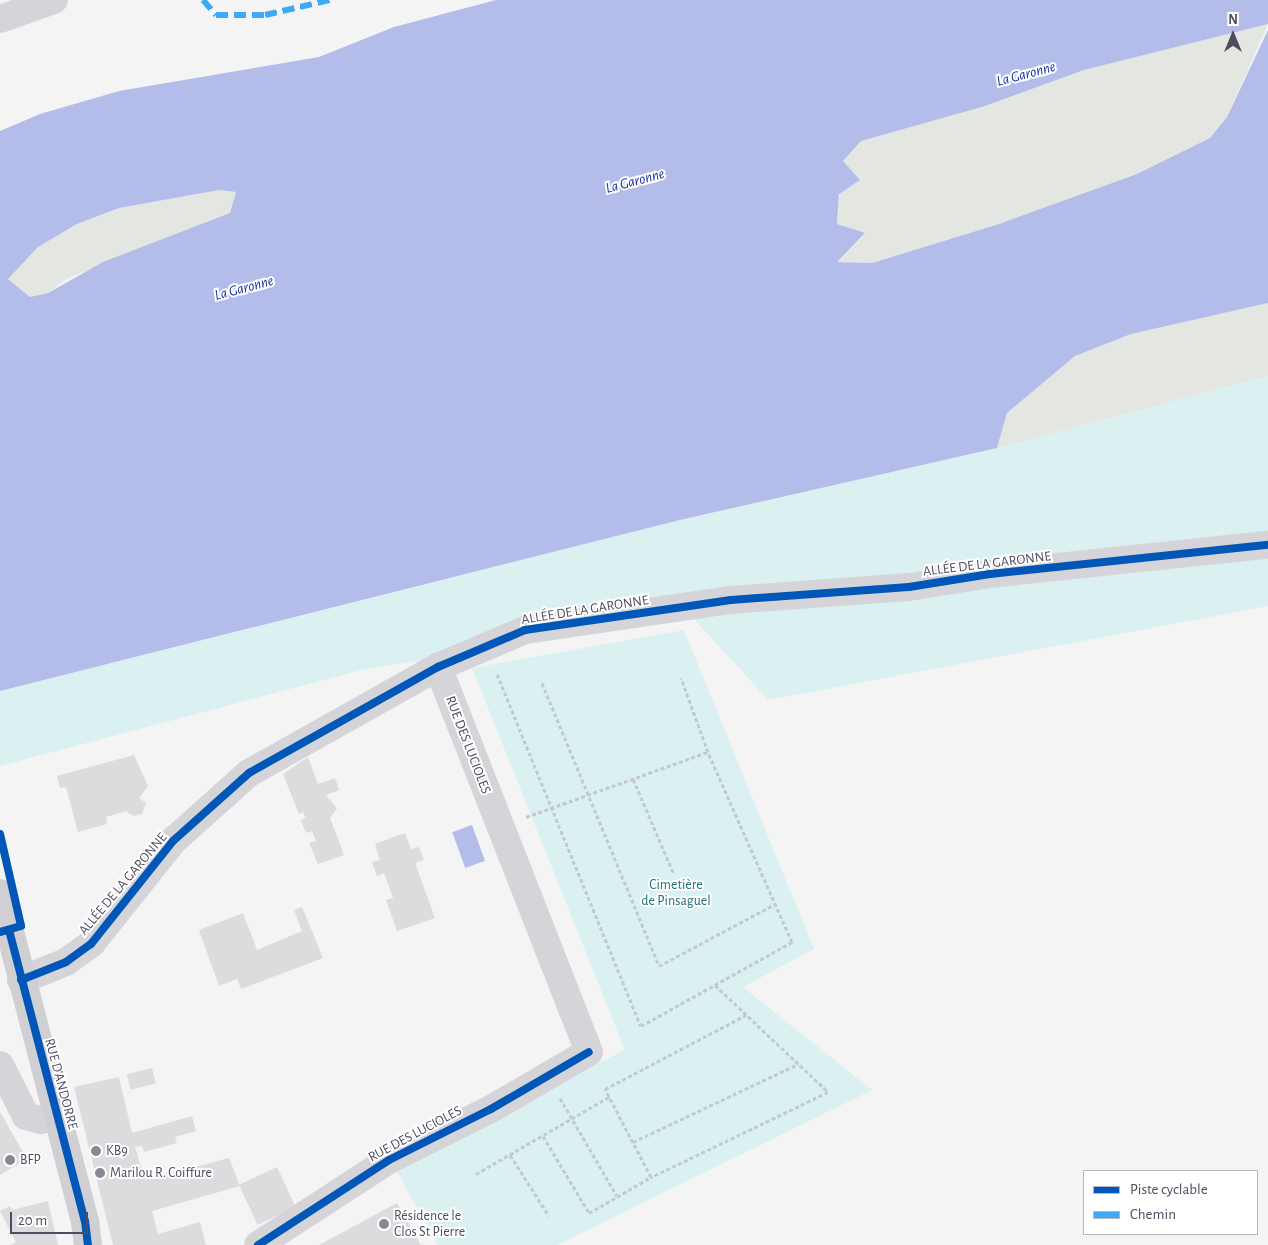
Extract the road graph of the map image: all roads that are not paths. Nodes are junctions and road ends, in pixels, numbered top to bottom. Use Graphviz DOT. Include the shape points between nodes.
graph roads {
  1 [pos="54,0"];
  2 [pos="0,19"];
  3 [pos="1268,545"];
  4 [pos="438,667"];
  5 [pos="0,893"];
  6 [pos="21,980"];
  7 [pos="0,1065"];
  8 [pos="57,1117"];
  9 [pos="88,1245"];
  10 [pos="258,1245"];
  1 -- 2 [label="street"];
  3 -- 4 [label="street, ALLÉE DE LA GARONNE" via="990,574 909,587 731,600 525,630"];
  4 -- 6 [label="street, ALLÉE DE LA GARONNE" via="249,773 173,841 91,944 66,962"];
  4 -- 10 [label="street, RUE DES LUCIOLES" via="589,1052 491,1109 389,1160"];
  5 -- 6 [label="main road, RUE D'ANDORRE"];
  6 -- 8 [label="main road, RUE D'ANDORRE"];
  7 -- 8 [label="street" via="26,1116 40,1120"];
  8 -- 9 [label="main road, RUE D'ANDORRE" via="85,1221"];
}
